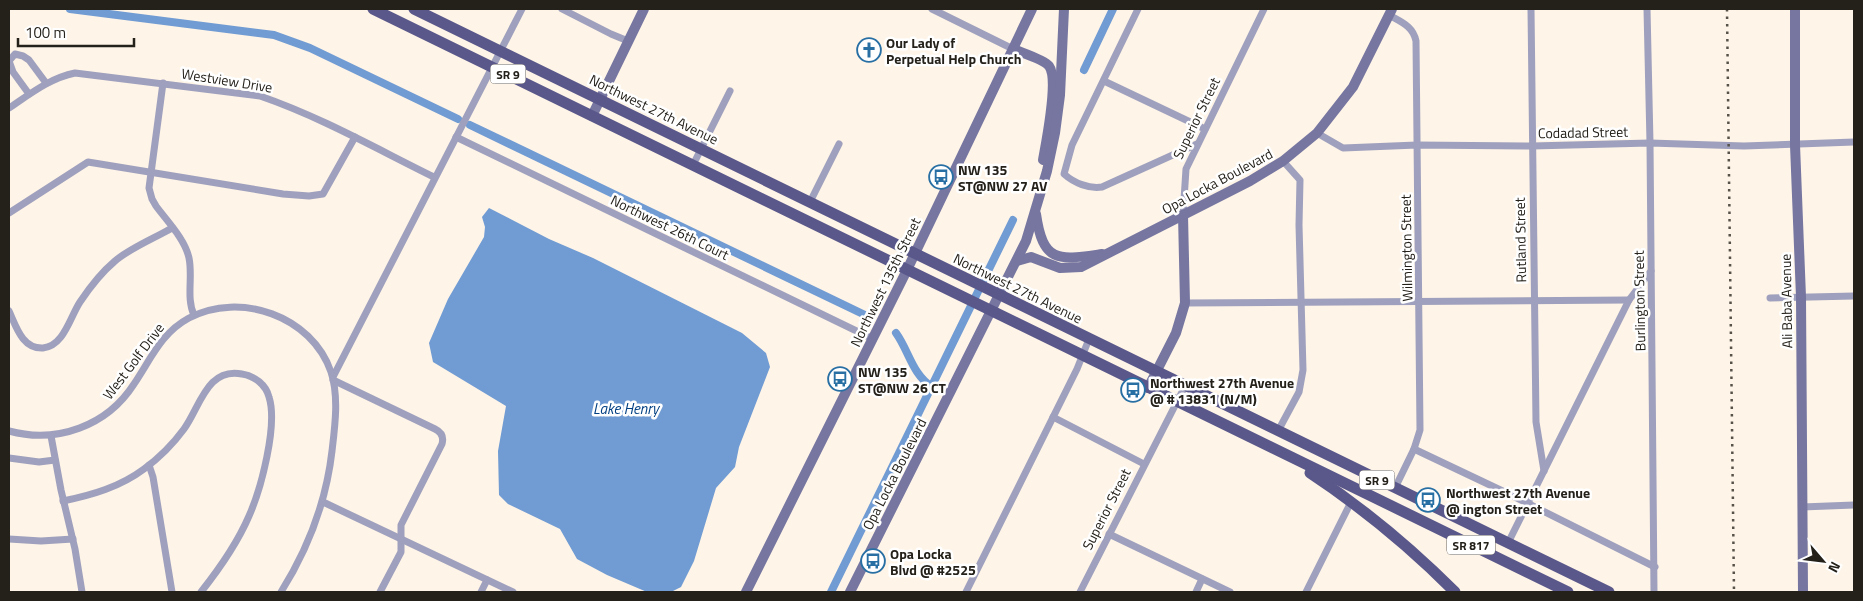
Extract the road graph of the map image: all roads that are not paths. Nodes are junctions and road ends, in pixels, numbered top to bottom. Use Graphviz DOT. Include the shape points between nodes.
graph roads {
  1 [pos="373,9"];
  2 [pos="414,9"];
  3 [pos="522,9"];
  4 [pos="562,9"];
  5 [pos="644,9"];
  6 [pos="932,9"];
  7 [pos="1032,9"];
  8 [pos="1064,9"];
  9 [pos="1138,9"];
  10 [pos="1264,9"];
  11 [pos="1531,9"];
  12 [pos="1647,9"];
  13 [pos="1795,9"];
  14 [pos="1390,12"];
  15 [pos="628,41"];
  16 [pos="1013,49"];
  17 [pos="500,51"];
  18 [pos="9,61"];
  19 [pos="492,67"];
  20 [pos="1104,81"];
  21 [pos="46,83"];
  22 [pos="163,83"];
  23 [pos="730,91"];
  24 [pos="29,94"];
  25 [pos="600,100"];
  26 [pos="9,108"];
  27 [pos="592,116"];
  28 [pos="1206,129"];
  29 [pos="1317,133"];
  30 [pos="355,137"];
  31 [pos="456,137"];
  32 [pos="1854,142"];
  33 [pos="1650,143"];
  34 [pos="839,144"];
  35 [pos="1197,144"];
  36 [pos="1417,145"];
  37 [pos="1795,145"];
  38 [pos="1532,146"];
  39 [pos="701,149"];
  40 [pos="1283,161"];
  41 [pos="693,165"];
  42 [pos="151,171"];
  43 [pos="434,178"];
  44 [pos="1045,180"];
  45 [pos="810,202"];
  46 [pos="1036,211"];
  47 [pos="9,213"];
  48 [pos="1183,215"];
  49 [pos="172,228"];
  50 [pos="915,254"];
  51 [pos="1106,254"];
  52 [pos="1017,261"];
  53 [pos="907,270"];
  54 [pos="1651,271"];
  55 [pos="996,293"];
  56 [pos="1854,296"];
  57 [pos="1801,297"];
  58 [pos="1770,298"];
  59 [pos="1629,300"];
  60 [pos="1419,301"];
  61 [pos="1534,301"];
  62 [pos="1185,303"];
  63 [pos="1302,303"];
  64 [pos="987,309"];
  65 [pos="9,311"];
  66 [pos="194,315"];
  67 [pos="873,339"];
  68 [pos="1089,339"];
  69 [pos="1082,356"];
  70 [pos="1156,372"];
  71 [pos="333,378"];
  72 [pos="1185,386"];
  73 [pos="1148,388"];
  74 [pos="1177,402"];
  75 [pos="1052,417"];
  76 [pos="9,431"];
  77 [pos="1278,431"];
  78 [pos="51,436"];
  79 [pos="1414,449"];
  80 [pos="9,458"];
  81 [pos="55,460"];
  82 [pos="1296,460"];
  83 [pos="1144,464"];
  84 [pos="149,465"];
  85 [pos="1544,471"];
  86 [pos="1395,488"];
  87 [pos="63,501"];
  88 [pos="323,502"];
  89 [pos="1351,502"];
  90 [pos="1528,503"];
  91 [pos="1854,505"];
  92 [pos="1802,507"];
  93 [pos="1449,514"];
  94 [pos="1422,521"];
  95 [pos="1479,529"];
  96 [pos="1109,534"];
  97 [pos="1447,534"];
  98 [pos="9,539"];
  99 [pos="73,539"];
  100 [pos="401,539"];
  101 [pos="1508,543"];
  102 [pos="1655,567"];
  103 [pos="1202,579"];
  104 [pos="487,580"];
  105 [pos="82,592"];
  106 [pos="172,592"];
  107 [pos="200,592"];
  108 [pos="281,592"];
  109 [pos="380,592"];
  110 [pos="481,592"];
  111 [pos="513,592"];
  112 [pos="746,592"];
  113 [pos="850,592"];
  114 [pos="966,592"];
  115 [pos="1080,592"];
  116 [pos="1196,592"];
  117 [pos="1230,592"];
  118 [pos="1306,592"];
  119 [pos="1454,592"];
  120 [pos="1568,592"];
  121 [pos="1609,592"];
  122 [pos="1654,592"];
  123 [pos="1803,592"];
  1 -- 19 [label="main road, SR 9"];
  2 -- 17 [label="main road, Northwest 27th Avenue / SR 9"];
  3 -- 17 [label="street"];
  4 -- 15 [label="street"];
  5 -- 15 [label="street"];
  6 -- 16 [label="street"];
  7 -- 16 [label="street, Northwest 135th Street"];
  8 -- 44 [label="street, Opa Locka Boulevard" via="1060,95"];
  9 -- 20 [label="street"];
  10 -- 28 [label="street, Superior Street"];
  11 -- 38 [label="street, Rutland Street"];
  12 -- 33 [label="street, Burlington Street"];
  13 -- 37 [label="street, Ali Baba Avenue"];
  14 -- 29 [label="street, Opa Locka Boulevard" via="1353,87"];
  14 -- 36 [label="street, Wilmington Street" via="1409,26 1415,37"];
  15 -- 25 [label="street"];
  16 -- 44 [label="street" via="1049,66 1052,73 1051,112 1042,172"];
  16 -- 50 [label="street, Northwest 135th Street"];
  17 -- 19 [label="street"];
  17 -- 25 [label="main road, Northwest 27th Avenue / SR 9"];
  18 -- 21 [label="street" via="15,54 23,56"];
  18 -- 24 [label="street"];
  19 -- 27 [label="main road, SR 9"];
  19 -- 31 [label="street"];
  20 -- 28 [label="street"];
  20 -- 35 [label="street" via="1072,145 1064,174 1068,177 1091,188 1102,187"];
  21 -- 22 [label="street, Westview Drive" via="75,72"];
  21 -- 24 [label="street, Westview Drive"];
  22 -- 30 [label="street, Westview Drive" via="260,96 283,103"];
  22 -- 42 [label="street"];
  23 -- 39 [label="street"];
  24 -- 26 [label="street, Westview Drive"];
  25 -- 27 [label="street"];
  25 -- 39 [label="main road, Northwest 27th Avenue / SR 9"];
  27 -- 41 [label="main road, SR 9"];
  28 -- 35 [label="street, Superior Street"];
  29 -- 36 [label="street, Codadad Street" via="1343,148"];
  29 -- 40 [label="street, Opa Locka Boulevard"];
  30 -- 42 [label="street" via="323,194 283,194"];
  30 -- 43 [label="street, Westview Drive"];
  31 -- 43 [label="street"];
  31 -- 67 [label="street, Northwest 26th Court"];
  32 -- 37 [label="street, Codadad Street"];
  33 -- 37 [label="street, Codadad Street"];
  33 -- 38 [label="street, Codadad Street"];
  33 -- 54 [label="street, Burlington Street"];
  34 -- 45 [label="street"];
  35 -- 48 [label="street, Superior Street" via="1186,169"];
  36 -- 38 [label="street, Codadad Street"];
  36 -- 60 [label="street, Wilmington Street"];
  37 -- 57 [label="street, Ali Baba Avenue"];
  38 -- 61 [label="street, Rutland Street"];
  39 -- 41 [label="street"];
  39 -- 45 [label="main road, Northwest 27th Avenue / SR 9"];
  40 -- 48 [label="street, Opa Locka Boulevard"];
  40 -- 63 [label="street" via="1300,180"];
  41 -- 53 [label="main road, SR 9"];
  42 -- 47 [label="street" via="88,162"];
  42 -- 49 [label="street" via="149,188 152,199"];
  43 -- 71 [label="street"];
  44 -- 46 [label="street, Opa Locka Boulevard"];
  45 -- 50 [label="main road, Northwest 27th Avenue / SR 9"];
  46 -- 51 [label="street" via="1041,240 1052,253 1066,258"];
  46 -- 52 [label="street, Opa Locka Boulevard"];
  48 -- 51 [label="street, Opa Locka Boulevard"];
  48 -- 62 [label="street, Superior Street"];
  49 -- 65 [label="street" via="116,260 78,303 62,335 52,345 42,348 31,346 22,338"];
  49 -- 66 [label="street" via="184,244 189,258"];
  50 -- 53 [label="street, Northwest 135th Street"];
  50 -- 55 [label="main road, Northwest 27th Avenue / SR 9"];
  51 -- 52 [label="street, Opa Locka Boulevard" via="1081,268 1060,268 1031,257"];
  52 -- 55 [label="street, Opa Locka Boulevard"];
  53 -- 64 [label="main road, SR 9"];
  53 -- 67 [label="street, Northwest 135th Street"];
  54 -- 59 [label="street"];
  54 -- 102 [label="street, Burlington Street"];
  55 -- 64 [label="street, Opa Locka Boulevard"];
  55 -- 68 [label="main road, Northwest 27th Avenue / SR 9"];
  56 -- 57 [label="street"];
  57 -- 58 [label="street"];
  57 -- 92 [label="street, Ali Baba Avenue"];
  59 -- 61 [label="street"];
  59 -- 85 [label="street"];
  60 -- 61 [label="street"];
  60 -- 63 [label="street"];
  60 -- 79 [label="street, Wilmington Street" via="1420,430"];
  61 -- 85 [label="street, Rutland Street" via="1536,422"];
  62 -- 63 [label="street"];
  62 -- 70 [label="street, Superior Street" via="1176,333"];
  63 -- 77 [label="street" via="1302,379 1297,397"];
  64 -- 69 [label="main road, SR 9"];
  64 -- 113 [label="street, Opa Locka Boulevard"];
  66 -- 71 [label="street, West Golf Drive" via="218,308 239,307 277,316 314,344"];
  66 -- 78 [label="street, West Golf Drive" via="161,340 134,385 114,408 84,427"];
  67 -- 112 [label="street, Northwest 135th Street"];
  68 -- 69 [label="street"];
  68 -- 70 [label="main road, Northwest 27th Avenue / SR 9"];
  69 -- 73 [label="main road, SR 9"];
  69 -- 75 [label="street"];
  70 -- 72 [label="main road, Northwest 27th Avenue / SR 9"];
  70 -- 73 [label="street, Superior Street"];
  71 -- 88 [label="street, West Golf Drive" via="333,440"];
  71 -- 100 [label="street" via="435,429 442,436 442,444 401,525"];
  72 -- 74 [label="street, Superior Street"];
  72 -- 77 [label="main road, Northwest 27th Avenue / SR 9"];
  73 -- 74 [label="main road, SR 9"];
  74 -- 82 [label="main road, SR 9"];
  74 -- 83 [label="street, Superior Street"];
  75 -- 83 [label="street"];
  75 -- 114 [label="street"];
  76 -- 78 [label="street, West Golf Drive"];
  77 -- 86 [label="main road, Northwest 27th Avenue / SR 9"];
  78 -- 81 [label="street"];
  79 -- 86 [label="street, Wilmington Street"];
  79 -- 90 [label="street"];
  80 -- 81 [label="street" via="39,462"];
  81 -- 87 [label="street"];
  82 -- 89 [label="main road, SR 9"];
  82 -- 94 [label="main road, SR 817"];
  83 -- 96 [label="street, Superior Street"];
  84 -- 87 [label="street" via="103,490"];
  84 -- 106 [label="street"];
  84 -- 107 [label="street" via="175,440 206,389 219,377 230,373 246,375 259,382 267,392 271,403 270,434 258,494 235,544"];
  85 -- 90 [label="street"];
  86 -- 93 [label="main road, Northwest 27th Avenue / SR 9"];
  87 -- 99 [label="street"];
  88 -- 100 [label="street"];
  88 -- 108 [label="street, West Golf Drive" via="306,548"];
  89 -- 118 [label="street"];
  89 -- 119 [label="main road, SR 9" via="1421,558"];
  90 -- 101 [label="street"];
  90 -- 102 [label="street"];
  91 -- 92 [label="street"];
  92 -- 123 [label="street, Ali Baba Avenue"];
  93 -- 94 [label="main road" via="1439,520"];
  93 -- 95 [label="main road, Northwest 27th Avenue / SR 9"];
  94 -- 97 [label="main road, SR 817"];
  95 -- 97 [label="main road" via="1454,528"];
  95 -- 101 [label="main road, Northwest 27th Avenue / SR 9"];
  96 -- 103 [label="street"];
  96 -- 115 [label="street, Superior Street"];
  97 -- 120 [label="main road, SR 817"];
  98 -- 99 [label="street" via="41,542"];
  99 -- 105 [label="street"];
  100 -- 104 [label="street"];
  100 -- 109 [label="street" via="401,552"];
  101 -- 121 [label="main road, Northwest 27th Avenue / SR 9"];
  102 -- 122 [label="street, Burlington Street"];
  103 -- 116 [label="street"];
  103 -- 117 [label="street"];
  104 -- 110 [label="street"];
  104 -- 111 [label="street"];
}
